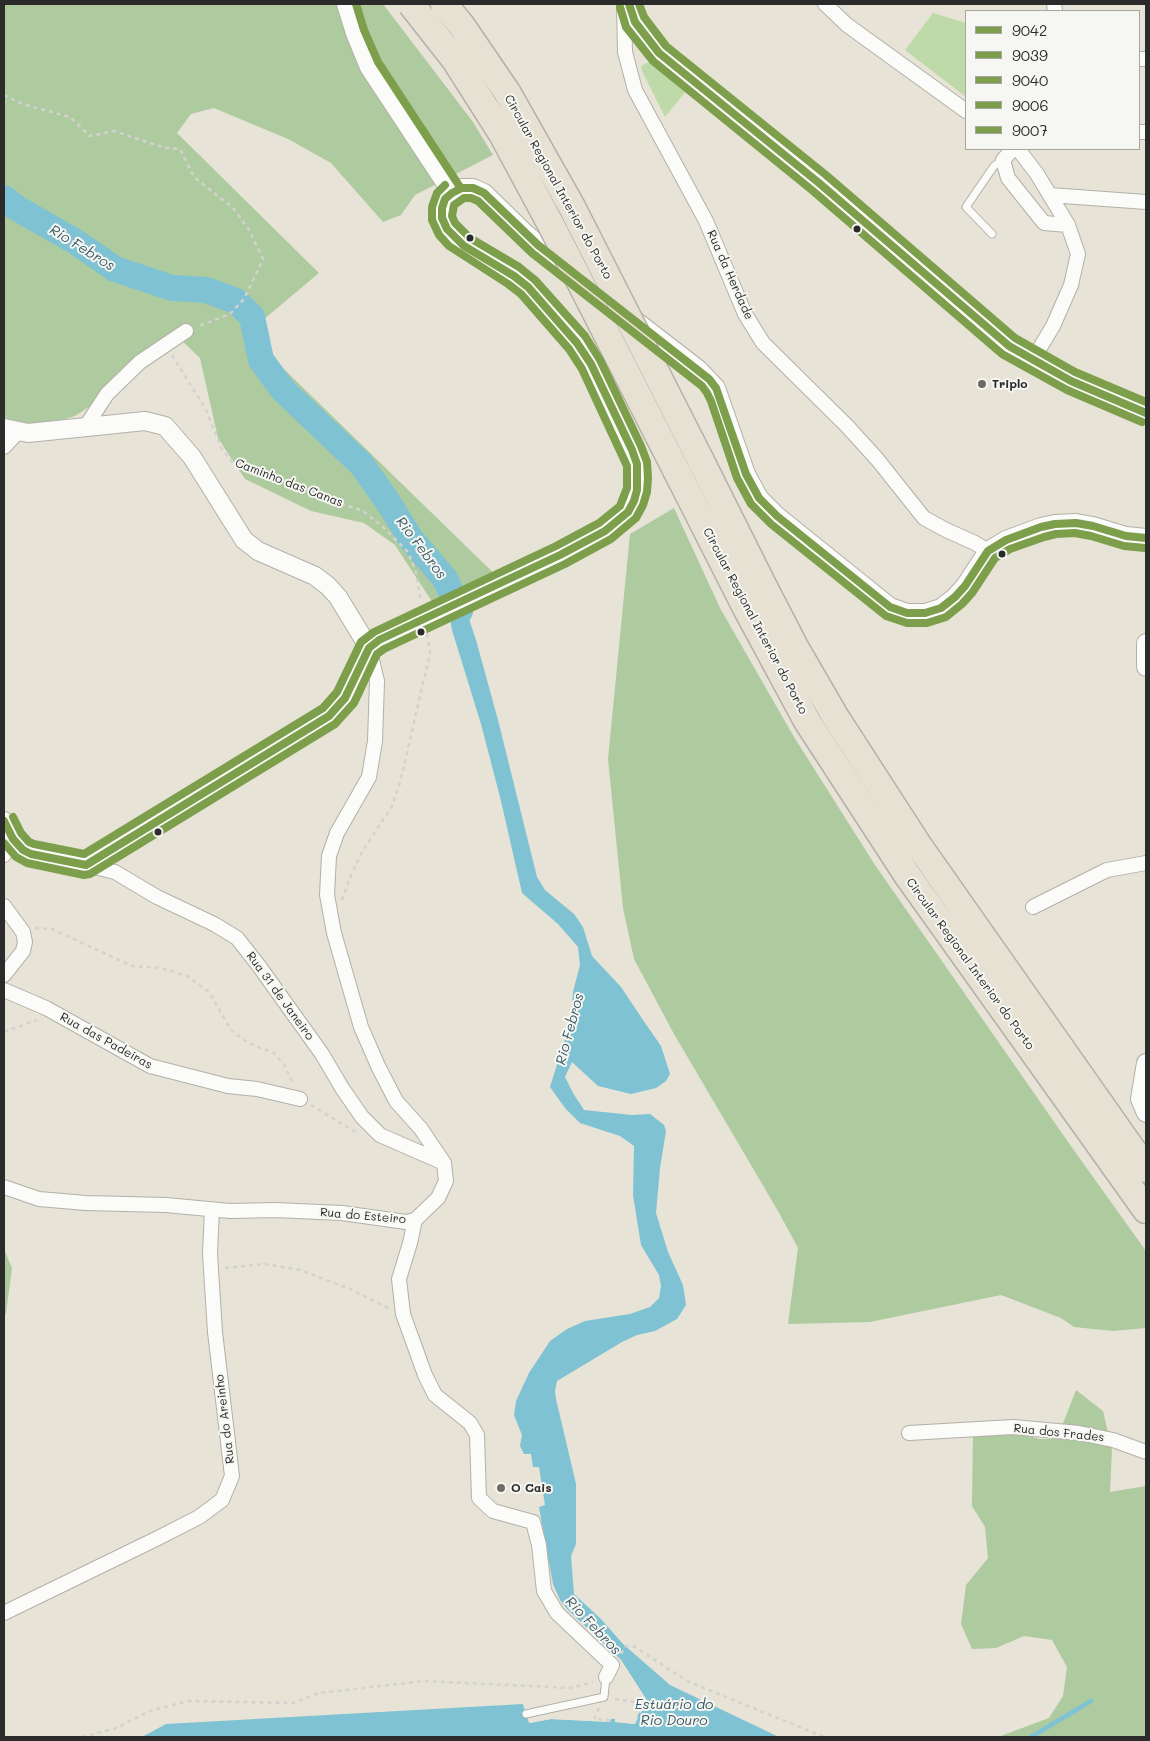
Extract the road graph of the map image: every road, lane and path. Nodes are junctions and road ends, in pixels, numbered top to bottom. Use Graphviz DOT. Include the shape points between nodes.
graph roads {
  1 [pos="346,4"];
  2 [pos="411,4"];
  3 [pos="444,4"];
  4 [pos="624,4"];
  5 [pos="629,4"];
  6 [pos="825,4"];
  7 [pos="4,95"];
  8 [pos="965,110"];
  9 [pos="1012,150"];
  10 [pos="1019,150"];
  11 [pos="1003,160"];
  12 [pos="452,193"];
  13 [pos="1050,195"];
  14 [pos="1146,202"];
  15 [pos="1068,225"];
  16 [pos="992,234"];
  17 [pos="186,331"];
  18 [pos="165,346"];
  19 [pos="1031,359"];
  20 [pos="1146,413"];
  21 [pos="86,426"];
  22 [pos="11,429"];
  23 [pos="4,447"];
  24 [pos="1144,540"];
  25 [pos="988,551"];
  26 [pos="422,605"];
  27 [pos="426,631"];
  28 [pos="1146,643"];
  29 [pos="369,648"];
  30 [pos="1146,667"];
  31 [pos="4,822"];
  32 [pos="12,839"];
  33 [pos="4,855"];
  34 [pos="1146,863"];
  35 [pos="86,865"];
  36 [pos="4,906"];
  37 [pos="1033,907"];
  38 [pos="332,922"];
  39 [pos="21,929"];
  40 [pos="4,975"];
  41 [pos="4,990"];
  42 [pos="55,1013"];
  43 [pos="4,1032"];
  44 [pos="1146,1064"];
  45 [pos="300,1098"];
  46 [pos="1143,1106"];
  47 [pos="444,1164"];
  48 [pos="1146,1169"];
  49 [pos="4,1187"];
  50 [pos="212,1209"];
  51 [pos="1146,1210"];
  52 [pos="415,1220"];
  53 [pos="211,1270"];
  54 [pos="403,1314"];
  55 [pos="909,1433"];
  56 [pos="1146,1452"];
  57 [pos="4,1613"];
  58 [pos="617,1658"];
  59 [pos="606,1677"];
  60 [pos="604,1697"];
  61 [pos="640,1713"];
  62 [pos="526,1714"];
  63 [pos="597,1720"];
  64 [pos="610,1720"];
  65 [pos="82,1737"];
  66 [pos="824,1737"];
  1 -- 12 [label="street" via="369,68"];
  2 -- 51 [label="highway, Circular Regional Interior do Porto, bridge" via="455,60 502,134 807,721 906,875"];
  3 -- 48 [label="highway, Circular Regional Interior do Porto, bridge" via="507,92 572,206 763,585 835,716 918,846"];
  4 -- 25 [label="street, Rua da Herdade" via="625,52 635,90 706,221 745,314 763,343 848,426 924,518"];
  5 -- 19 [label="street" via="635,22 659,53 819,183 1010,346"];
  6 -- 8 [label="street" via="846,25"];
  7 -- 17 [label="path" via="22,104 70,117 90,136 114,131 165,148 180,149 194,177 233,208 249,230 263,259 242,300 230,314"];
  9 -- 11 [label="street"];
  10 -- 13 [label="street"];
  11 -- 15 [label="street" via="1008,178 1044,223"];
  11 -- 16 [label="lane" via="994,166 966,207"];
  12 -- 25 [label="street" via="462,188 484,192 538,245 709,379 716,388 746,474 759,498 890,607 907,613 925,613 941,608 956,597"];
  12 -- 29 [label="street" via="442,208 442,218 454,238 528,287 591,364 637,464 634,502 628,512 605,531 379,640"];
  13 -- 14 [label="street"];
  13 -- 15 [label="street"];
  15 -- 19 [label="street" via="1078,254 1070,285 1053,326"];
  17 -- 18 [label="street"];
  18 -- 21 [label="street" via="140,362 107,394"];
  18 -- 26 [label="path, Caminho das Canas" via="205,408 222,449 232,462 363,511 408,552"];
  19 -- 20 [label="street" via="1071,381"];
  21 -- 22 [label="street" via="28,433"];
  21 -- 29 [label="street" via="145,421 165,426 192,457 244,540 258,551 315,576 328,586"];
  22 -- 23 [label="street"];
  24 -- 25 [label="street" via="1093,526 1055,524 1024,532"];
  27 -- 38 [label="path" via="430,653 400,783 391,808 362,852"];
  28 -- 30 [label="street"];
  29 -- 35 [label="street" via="345,698 329,716"];
  29 -- 38 [label="street" via="377,681 375,741 369,777 337,833 329,856 327,894"];
  31 -- 32 [label="street"];
  32 -- 33 [label="street"];
  32 -- 35 [label="street" via="31,854"];
  34 -- 37 [label="street" via="1107,870"];
  35 -- 47 [label="street, Rua 31 de Janeiro" via="115,872 236,938 322,1054 362,1117 380,1135"];
  36 -- 39 [label="street"];
  38 -- 47 [label="street" via="361,1027 378,1066 396,1101 421,1129"];
  39 -- 40 [label="street" via="24,932 24,951"];
  39 -- 45 [label="path" via="52,928 132,966 161,968 188,976 209,992 230,1030 248,1043 274,1053"];
  41 -- 42 [label="street, Rua das Padeiras"];
  42 -- 43 [label="path"];
  42 -- 45 [label="street, Rua das Padeiras" via="150,1066 228,1086"];
  44 -- 46 [label="street"];
  47 -- 52 [label="street" via="446,1181 438,1198"];
  49 -- 50 [label="street, Rua do Esteiro" via="39,1199 86,1204"];
  50 -- 52 [label="street, Rua do Esteiro" via="342,1213 406,1222"];
  50 -- 53 [label="street, Rua do Areinho"];
  52 -- 54 [label="street, Rua do Esteiro" via="399,1279"];
  53 -- 54 [label="path" via="265,1264 300,1270"];
  53 -- 57 [label="street, Rua do Areinho" via="214,1332 232,1476 222,1500 158,1538"];
  54 -- 59 [label="street, Rua do Esteiro" via="424,1375 435,1395 470,1423 478,1435 480,1498 493,1510 533,1522 544,1591 557,1613 612,1665"];
  55 -- 56 [label="street, Rua dos Frades" via="1022,1428 1079,1433 1113,1440"];
  58 -- 66 [label="path" via="626,1646 635,1647 687,1681"];
  59 -- 60 [label="lane"];
  59 -- 65 [label="path" via="571,1688 424,1681 320,1693 293,1703 189,1701 149,1711 117,1728"];
  60 -- 61 [label="path" via="645,1704"];
  60 -- 62 [label="lane"];
  63 -- 64 [label="path"];
}
